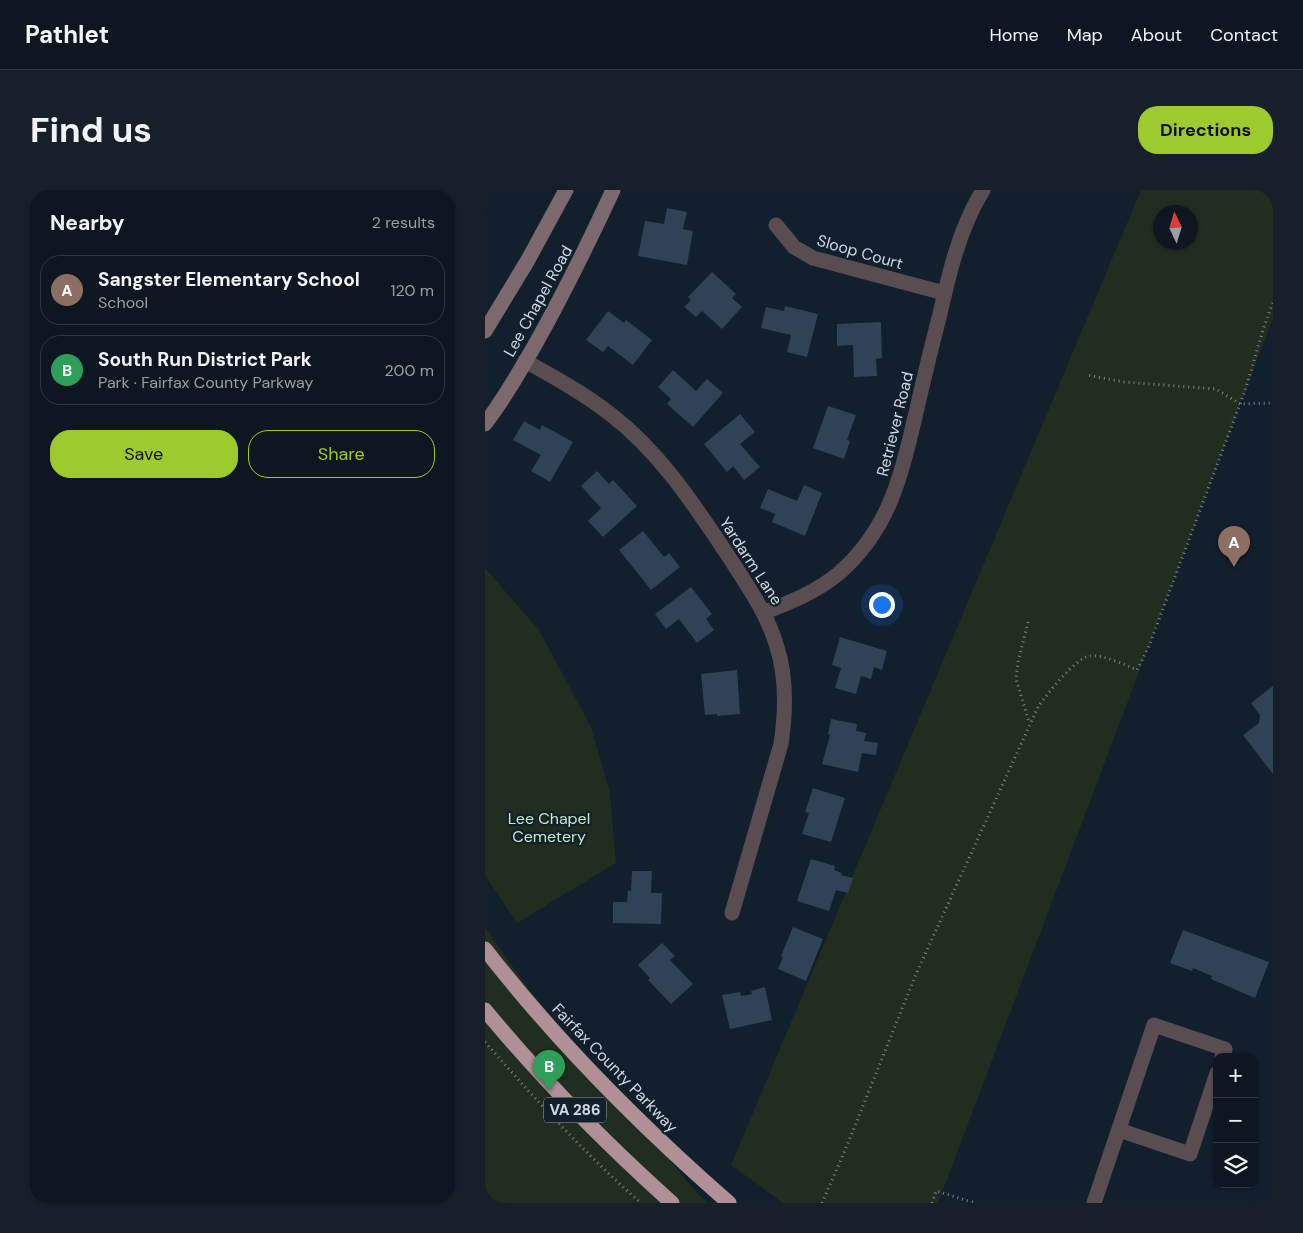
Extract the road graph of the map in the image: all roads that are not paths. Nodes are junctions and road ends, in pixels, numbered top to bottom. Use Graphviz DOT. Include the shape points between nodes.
graph roads {
  1 [pos="566,190"];
  2 [pos="613,190"];
  3 [pos="983,190"];
  4 [pos="776,225"];
  5 [pos="945,293"];
  6 [pos="485,331"];
  7 [pos="525,361"];
  8 [pos="485,424"];
  9 [pos="765,612"];
  10 [pos="732,913"];
  11 [pos="485,949"];
  12 [pos="485,1010"];
  13 [pos="1224,1053"];
  14 [pos="1213,1085"];
  15 [pos="1119,1130"];
  16 [pos="672,1203"];
  17 [pos="729,1203"];
  18 [pos="1094,1203"];
  1 -- 6 [label="main road, Lee Chapel Road"];
  2 -- 7 [label="main road, Lee Chapel Road" via="586,250"];
  3 -- 5 [label="street, Retriever Road" via="960,239"];
  4 -- 5 [label="street, Sloop Court" via="793,247 813,258"];
  5 -- 9 [label="street, Retriever Road" via="902,473 879,526 856,557 838,574 800,598"];
  7 -- 8 [label="main road, Lee Chapel Road"];
  7 -- 9 [label="street, Yardarm Lane" via="573,387 644,443 696,508"];
  9 -- 10 [label="street, Yardarm Lane" via="778,647 784,682 785,720"];
  11 -- 17 [label="highway, Fairfax County Parkway / VA 286" via="535,1010 593,1072 646,1127"];
  12 -- 16 [label="highway, VA 286" via="567,1103"];
  13 -- 15 [label="street" via="1225,1049 1154,1025"];
  14 -- 15 [label="street" via="1190,1154"];
  15 -- 18 [label="street"];
}
